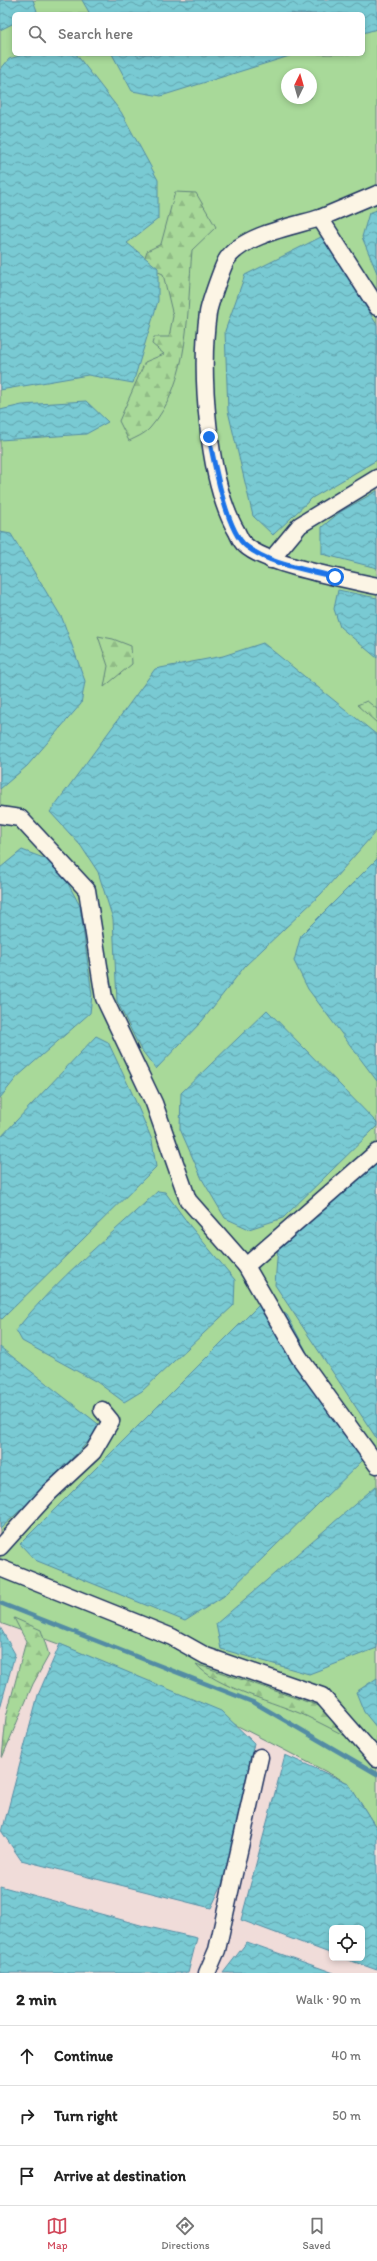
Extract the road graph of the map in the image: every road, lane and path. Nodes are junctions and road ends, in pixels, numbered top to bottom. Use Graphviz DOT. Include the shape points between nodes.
graph roads {
  1 [pos="377,194"];
  2 [pos="320,218"];
  3 [pos="377,307"];
  4 [pos="377,478"];
  5 [pos="271,560"];
  6 [pos="377,586"];
  7 [pos="0,815"];
  8 [pos="377,1152"];
  9 [pos="246,1266"];
  10 [pos="102,1410"];
  11 [pos="377,1465"];
  12 [pos="0,1547"];
  13 [pos="0,1568"];
  14 [pos="260,1757"];
  15 [pos="377,1759"];
  16 [pos="207,1973"];
  1 -- 2 [label="lane"];
  2 -- 3 [label="lane"];
  2 -- 5 [label="lane" via="251,239 227,259 208,311 205,352 209,437 220,489 231,523 244,545"];
  4 -- 5 [label="lane" via="300,525"];
  5 -- 6 [label="lane"];
  7 -- 9 [label="lane" via="20,818 87,890 104,998 154,1103 188,1200"];
  8 -- 9 [label="lane"];
  9 -- 11 [label="lane" via="299,1357"];
  10 -- 12 [label="lane" via="111,1420 93,1452 49,1493"];
  13 -- 15 [label="lane" via="172,1637 206,1656 322,1696"];
  14 -- 16 [label="lane" via="217,1950"];
}
